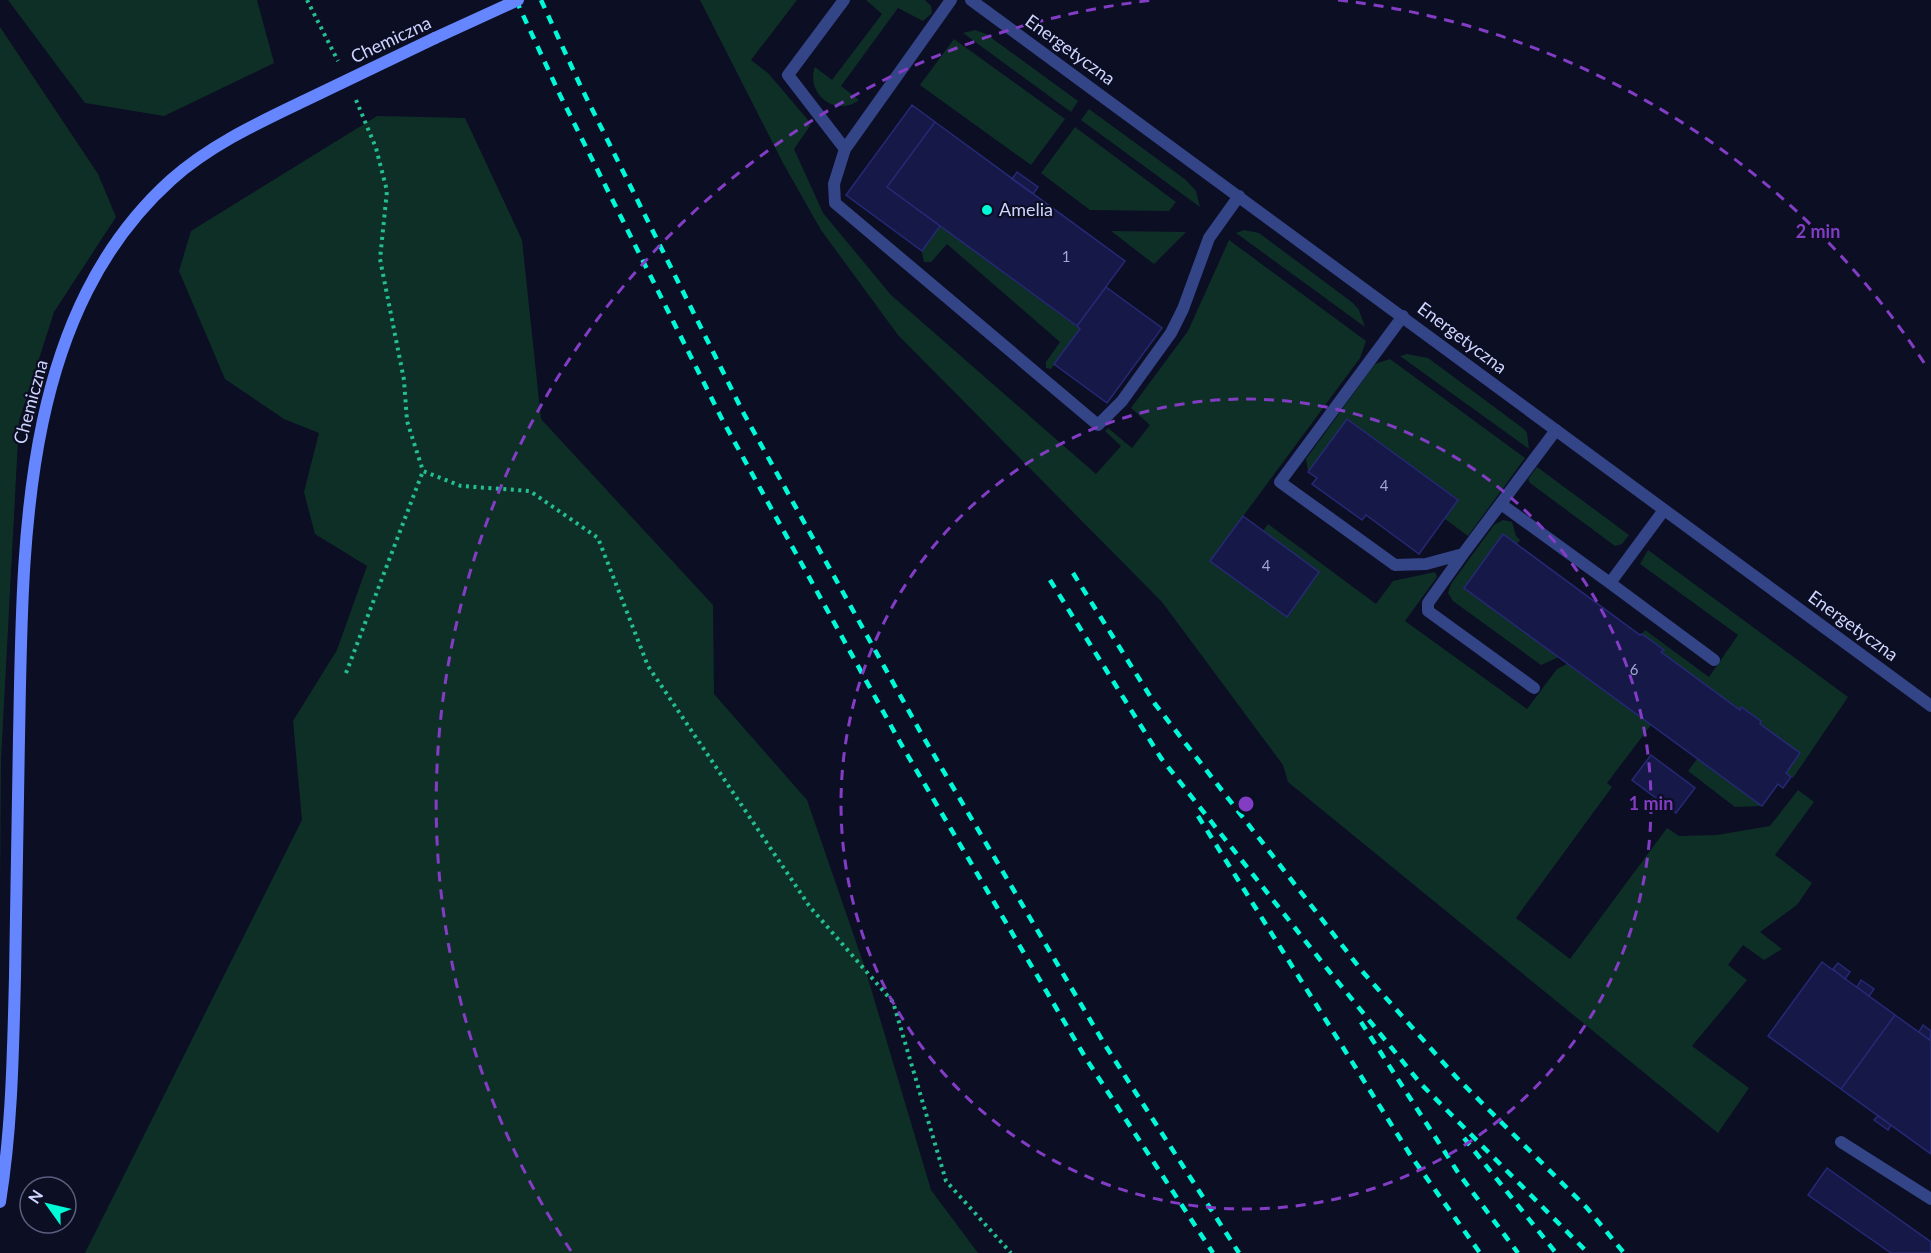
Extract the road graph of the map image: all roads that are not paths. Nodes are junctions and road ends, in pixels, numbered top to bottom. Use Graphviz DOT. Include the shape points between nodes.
graph roads {
  1 [pos="518,0"];
  2 [pos="844,0"];
  3 [pos="951,0"];
  4 [pos="971,0"];
  5 [pos="845,149"];
  6 [pos="1239,196"];
  7 [pos="1403,316"];
  8 [pos="1556,430"];
  9 [pos="1501,504"];
  10 [pos="1664,510"];
  11 [pos="1463,554"];
  12 [pos="1610,583"];
  13 [pos="1714,660"];
  14 [pos="1534,688"];
  15 [pos="1931,706"];
  16 [pos="1841,1142"];
  17 [pos="1931,1199"];
  18 [pos="0,1202"];
  1 -- 18 [label="street, Chemiczna, bridge" via="228,139 199,158 148,203 105,261 85,298 53,382 41,427 27,516 11,1082"];
  2 -- 5 [label="street" via="789,75"];
  3 -- 5 [label="street"];
  4 -- 6 [label="street, Energetyczna"];
  5 -- 6 [label="street" via="834,184 835,202 1098,425 1122,401 1171,333 1209,238"];
  6 -- 7 [label="street, Energetyczna"];
  7 -- 8 [label="street, Energetyczna"];
  7 -- 11 [label="street" via="1280,482 1395,565 1426,564"];
  8 -- 9 [label="street"];
  8 -- 10 [label="street, Energetyczna"];
  9 -- 11 [label="street"];
  9 -- 12 [label="street"];
  10 -- 12 [label="street"];
  10 -- 15 [label="street, Energetyczna"];
  11 -- 14 [label="street" via="1428,603 1428,611"];
  12 -- 13 [label="street"];
  16 -- 17 [label="street"];
}
